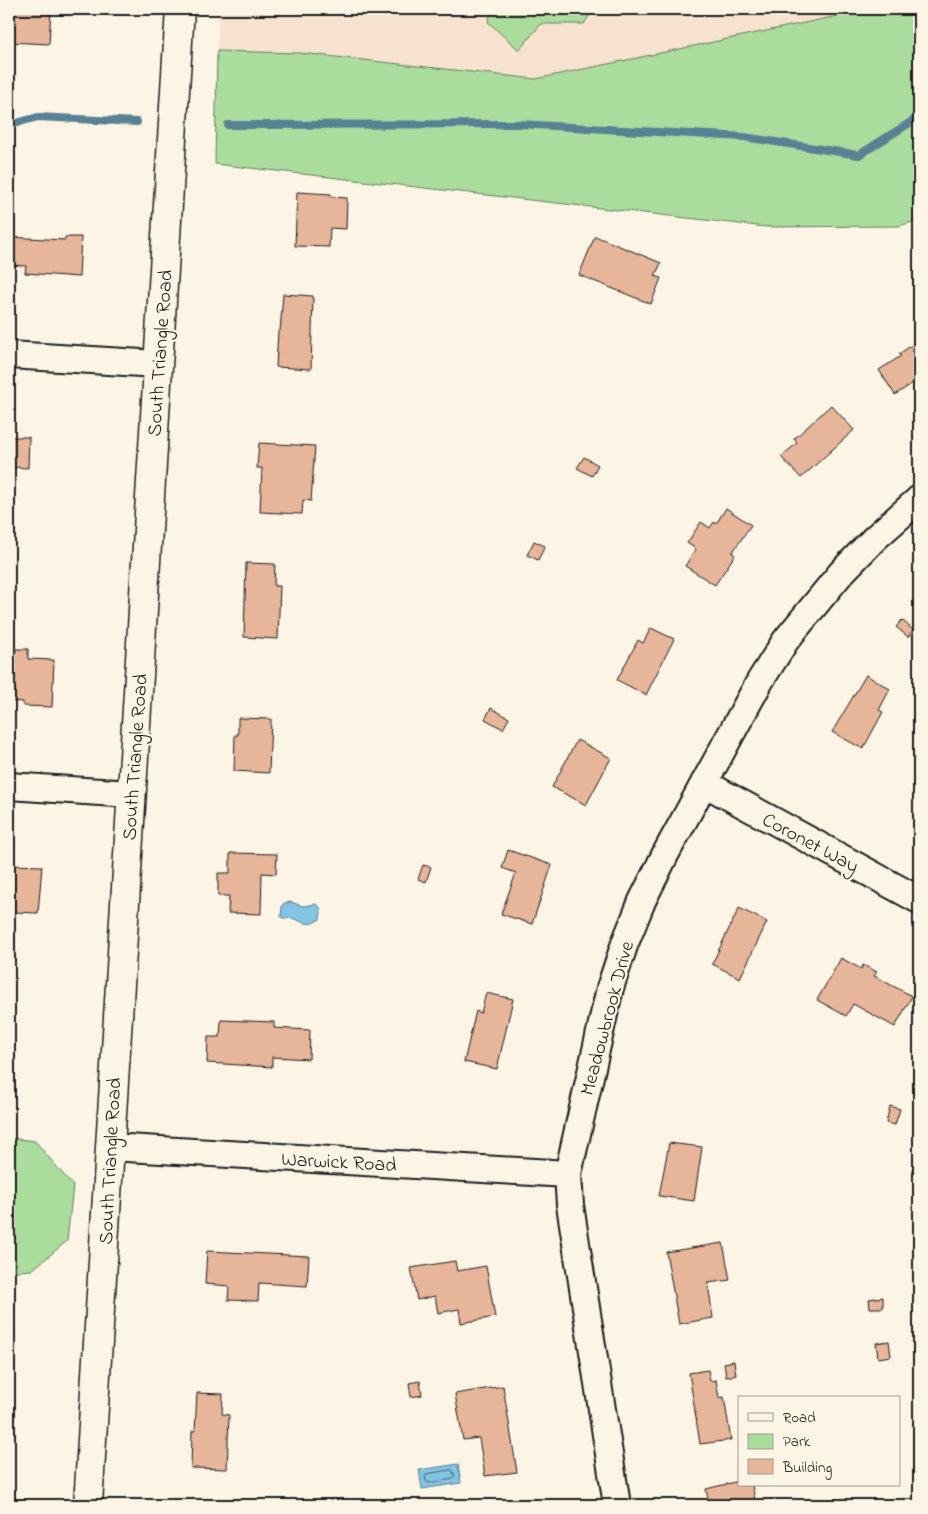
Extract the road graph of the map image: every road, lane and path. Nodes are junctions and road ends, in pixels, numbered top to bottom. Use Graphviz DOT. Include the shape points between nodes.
graph roads {
  1 [pos="180,9"];
  2 [pos="9,355"];
  3 [pos="158,364"];
  4 [pos="919,499"];
  5 [pos="704,783"];
  6 [pos="9,786"];
  7 [pos="131,794"];
  8 [pos="919,900"];
  9 [pos="110,1147"];
  10 [pos="568,1174"];
  11 [pos="88,1505"];
  12 [pos="616,1505"];
  1 -- 3 [label="street, South Triangle Road"];
  2 -- 3 [label="street"];
  3 -- 7 [label="street, South Triangle Road"];
  4 -- 5 [label="street, Meadowbrook Drive" via="841,573 786,640"];
  5 -- 8 [label="street, Coronet Way"];
  5 -- 10 [label="street, Meadowbrook Drive" via="646,893 624,943 610,988"];
  6 -- 7 [label="street"];
  7 -- 9 [label="street, South Triangle Road"];
  9 -- 10 [label="street, Warwick Road"];
  9 -- 11 [label="street, South Triangle Road"];
  10 -- 12 [label="street, Meadowbrook Drive" via="570,1206"];
}
